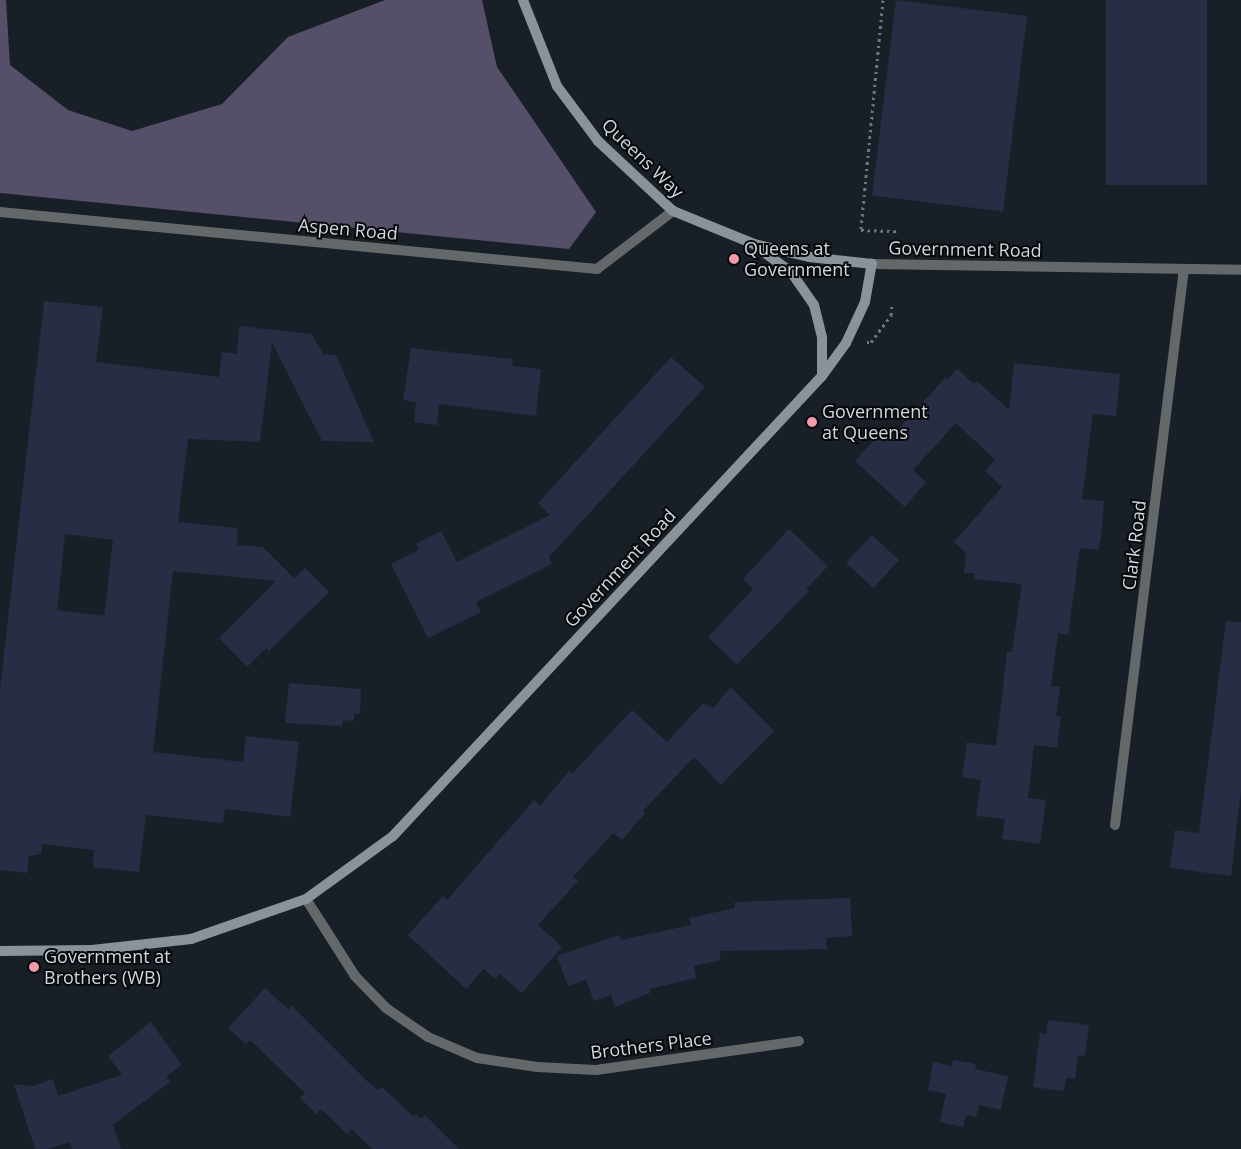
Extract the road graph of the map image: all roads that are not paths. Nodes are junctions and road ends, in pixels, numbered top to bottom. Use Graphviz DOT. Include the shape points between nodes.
graph roads {
  1 [pos="523,0"];
  2 [pos="674,211"];
  3 [pos="0,212"];
  4 [pos="754,244"];
  5 [pos="872,264"];
  6 [pos="1184,269"];
  7 [pos="1241,270"];
  8 [pos="822,376"];
  9 [pos="1115,824"];
  10 [pos="306,899"];
  11 [pos="0,951"];
  12 [pos="799,1041"];
  1 -- 2 [label="street, Queens Way" via="557,86 598,141"];
  2 -- 3 [label="street, Aspen Road" via="596,269"];
  2 -- 4 [label="street, Queens Way"];
  4 -- 5 [label="street, Queens Way" via="809,257"];
  4 -- 8 [label="street" via="791,272 814,305 822,338"];
  5 -- 6 [label="street, Government Road"];
  5 -- 8 [label="street, Government Road" via="860,316 846,343"];
  6 -- 7 [label="street, Government Road"];
  6 -- 9 [label="street, Clark Road"];
  8 -- 10 [label="street, Government Road" via="393,836"];
  10 -- 11 [label="street, Government Road" via="191,939 92,950"];
  10 -- 12 [label="street, Brothers Place" via="355,976 386,1008 428,1037 478,1058 537,1067 596,1070"];
}
